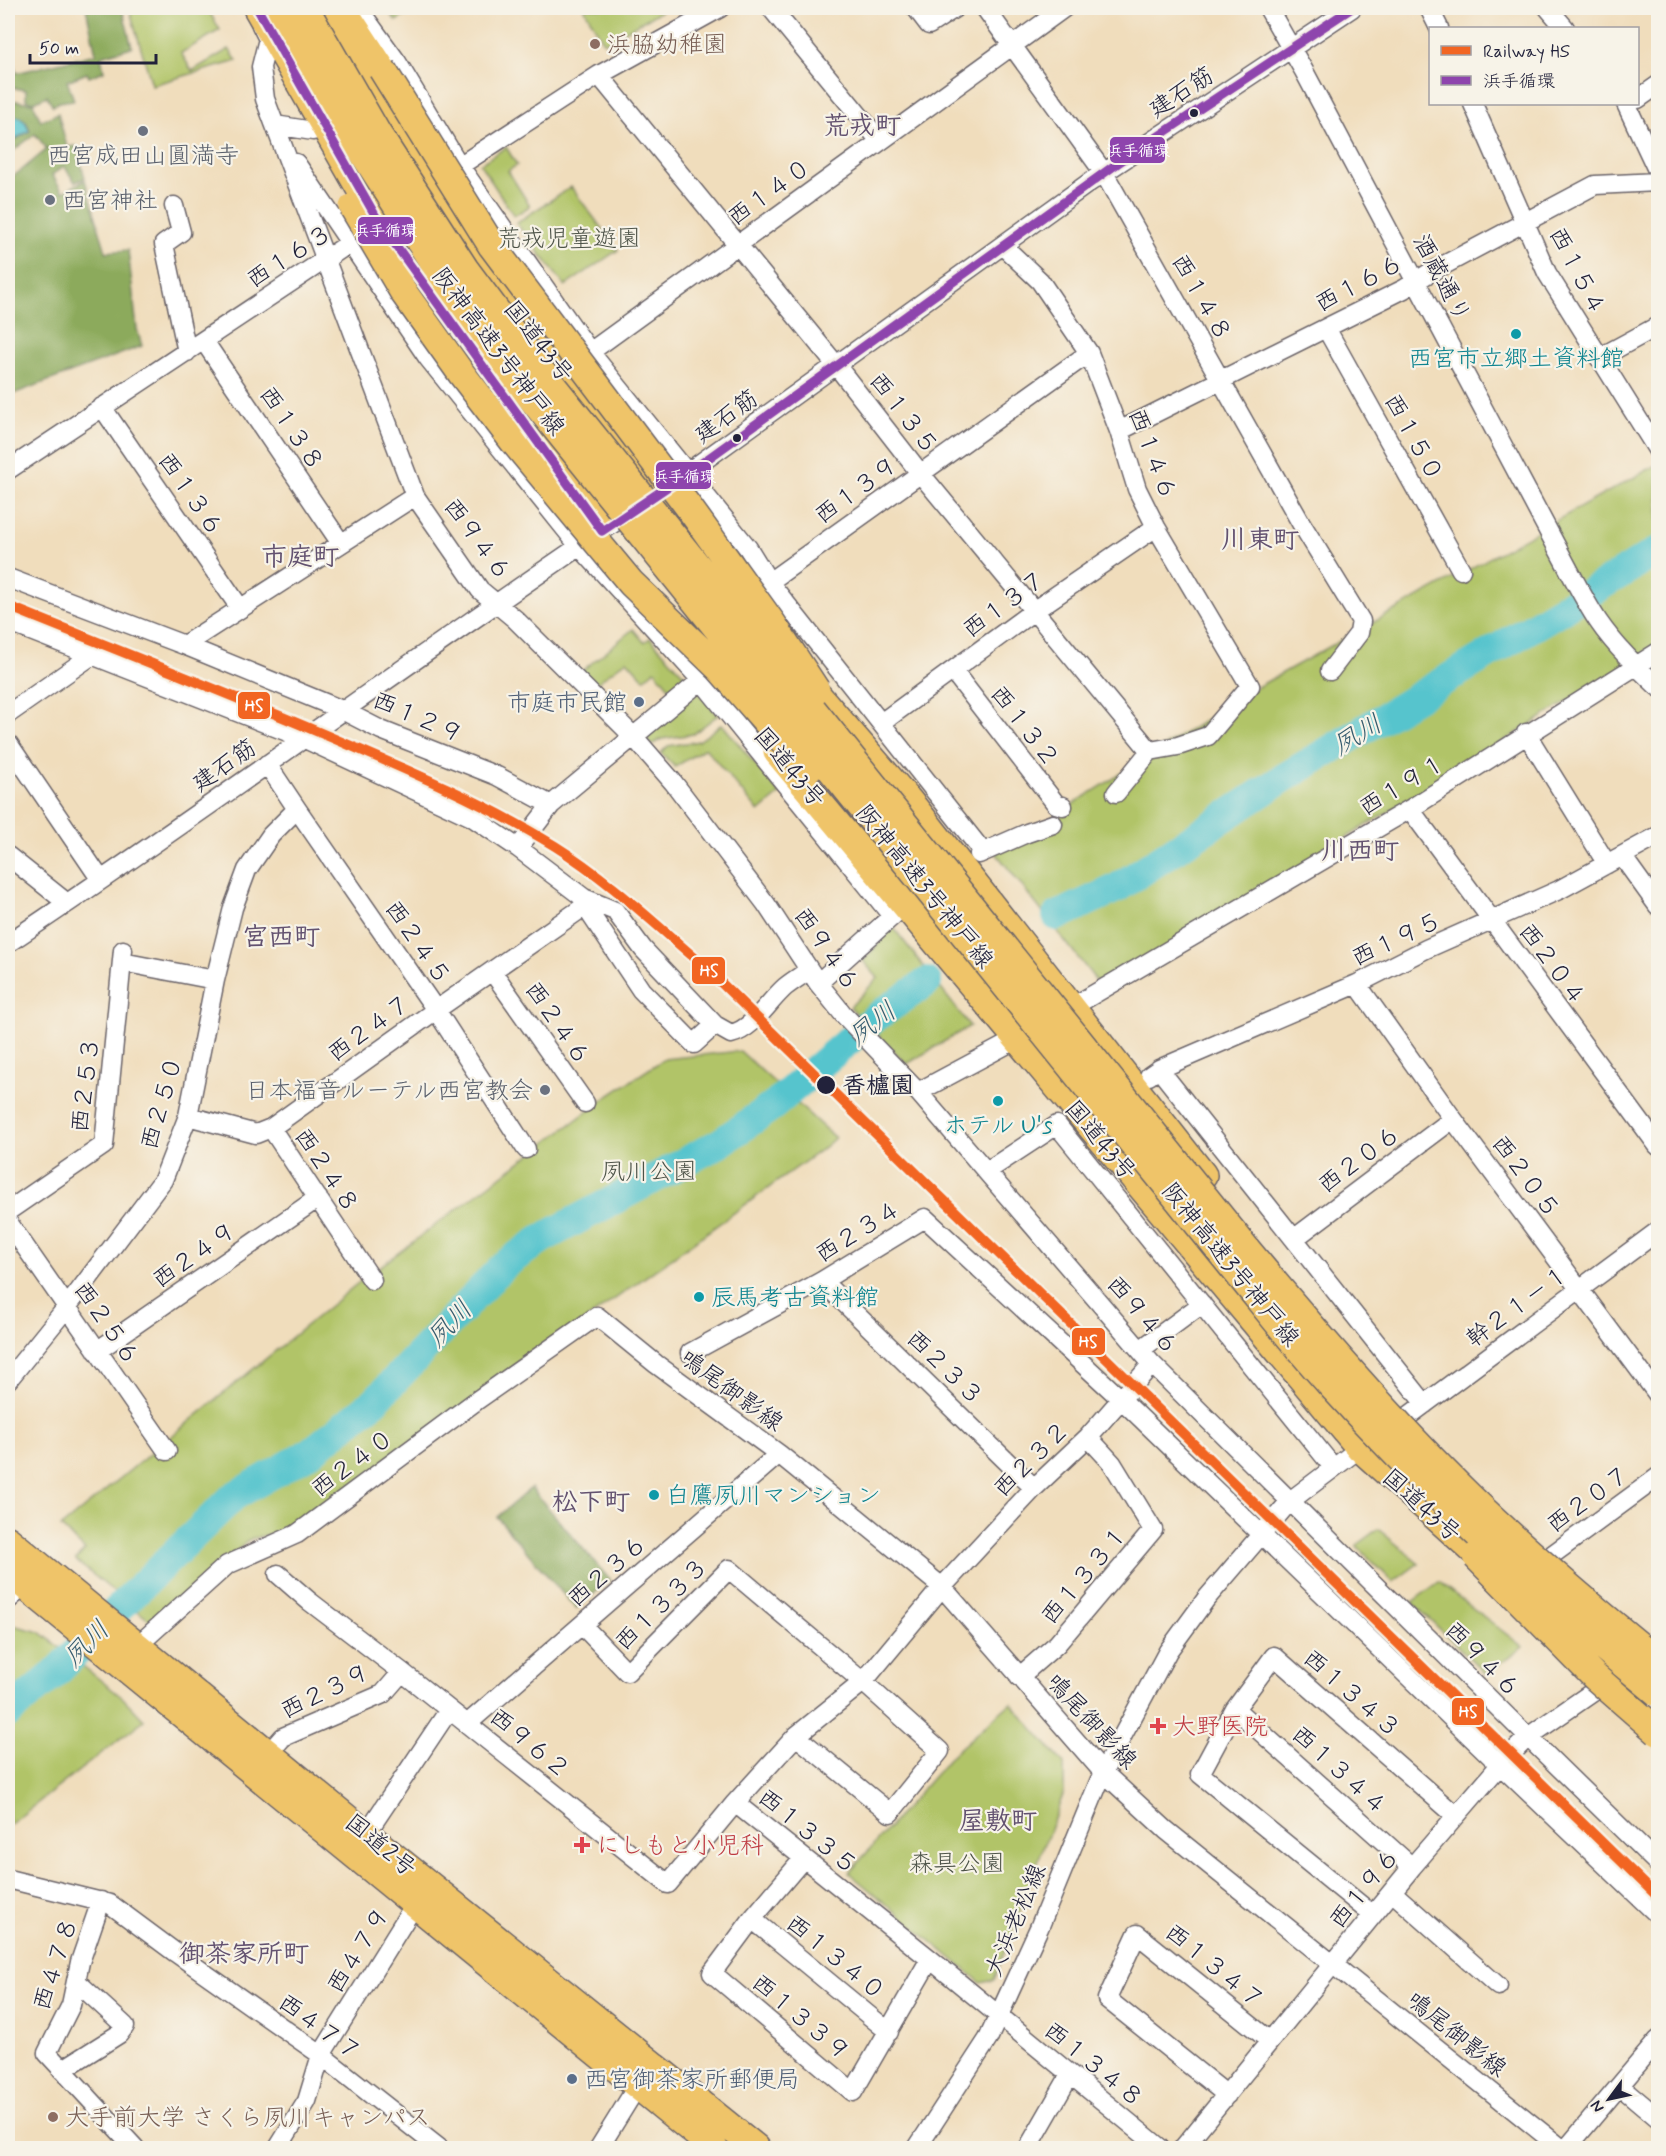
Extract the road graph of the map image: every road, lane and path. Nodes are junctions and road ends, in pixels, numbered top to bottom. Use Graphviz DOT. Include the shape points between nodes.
graph roads {
  1 [pos="255,8"];
  2 [pos="279,8"];
  3 [pos="305,8"];
  4 [pos="320,8"];
  5 [pos="342,8"];
  6 [pos="358,8"];
  7 [pos="720,8"];
  8 [pos="771,8"];
  9 [pos="916,8"];
  10 [pos="955,8"];
  11 [pos="985,8"];
  12 [pos="1064,8"];
  13 [pos="1268,8"];
  14 [pos="1352,8"];
  15 [pos="1429,8"];
  16 [pos="1548,8"];
  17 [pos="695,13"];
  18 [pos="1438,27"];
  19 [pos="1564,27"];
  20 [pos="268,39"];
  21 [pos="1012,45"];
  22 [pos="1292,48"];
  23 [pos="599,75"];
  24 [pos="1659,85"];
  25 [pos="1639,98"];
  26 [pos="1473,105"];
  27 [pos="1632,105"];
  28 [pos="313,130"];
  29 [pos="278,133"];
  30 [pos="880,141"];
  31 [pos="459,165"];
  32 [pos="1104,172"];
  33 [pos="1659,172"];
  34 [pos="1659,182"];
  35 [pos="431,186"];
  36 [pos="174,206"];
  37 [pos="379,222"];
  38 [pos="1526,222"];
  39 [pos="352,243"];
  40 [pos="738,245"];
  41 [pos="1003,246"];
  42 [pos="324,260"];
  43 [pos="1416,280"];
  44 [pos="1659,326"];
  45 [pos="1326,328"];
  46 [pos="204,340"];
  47 [pos="187,352"];
  48 [pos="590,352"];
  49 [pos="1089,353"];
  50 [pos="1599,358"];
  51 [pos="836,364"];
  52 [pos="1222,380"];
  53 [pos="102,406"];
  54 [pos="1119,431"];
  55 [pos="1659,451"];
  56 [pos="8,470"];
  57 [pos="688,473"];
  58 [pos="920,473"];
  59 [pos="657,494"];
  60 [pos="415,496"];
  61 [pos="1156,528"];
  62 [pos="602,531"];
  63 [pos="340,542"];
  64 [pos="579,546"];
  65 [pos="1461,570"];
  66 [pos="8,578"];
  67 [pos="769,582"];
  68 [pos="497,603"];
  69 [pos="240,608"];
  70 [pos="1035,610"];
  71 [pos="8,622"];
  72 [pos="762,630"];
  73 [pos="184,645"];
  74 [pos="91,656"];
  75 [pos="1642,658"];
  76 [pos="952,671"];
  77 [pos="1330,671"];
  78 [pos="706,676"];
  79 [pos="1659,687"];
  80 [pos="342,710"];
  81 [pos="8,714"];
  82 [pos="881,723"];
  83 [pos="1526,735"];
  84 [pos="633,736"];
  85 [pos="303,738"];
  86 [pos="8,743"];
  87 [pos="1150,751"];
  88 [pos="267,764"];
  89 [pos="1116,793"];
  90 [pos="551,805"];
  91 [pos="1063,806"];
  92 [pos="1407,808"];
  93 [pos="297,809"];
  94 [pos="1053,824"];
  95 [pos="1659,836"];
  96 [pos="518,848"];
  97 [pos="912,853"];
  98 [pos="8,856"];
  99 [pos="1615,860"];
  100 [pos="101,880"];
  101 [pos="584,902"];
  102 [pos="67,903"];
  103 [pos="1659,906"];
  104 [pos="1492,922"];
  105 [pos="8,943"];
  106 [pos="492,971"];
  107 [pos="814,977"];
  108 [pos="215,980"];
  109 [pos="1357,984"];
  110 [pos="1072,1007"];
  111 [pos="436,1010"];
  112 [pos="715,1025"];
  113 [pos="1003,1048"];
  114 [pos="918,1092"];
  115 [pos="585,1102"];
  116 [pos="188,1116"];
  117 [pos="1453,1119"];
  118 [pos="271,1128"];
  119 [pos="1659,1146"];
  120 [pos="526,1149"];
  121 [pos="987,1171"];
  122 [pos="318,1198"];
  123 [pos="8,1211"];
  124 [pos="8,1222"];
  125 [pos="1659,1230"];
  126 [pos="1295,1238"];
  127 [pos="1231,1265"];
  128 [pos="372,1280"];
  129 [pos="822,1281"];
  130 [pos="1581,1289"];
  131 [pos="1202,1304"];
  132 [pos="67,1307"];
  133 [pos="597,1316"];
  134 [pos="1140,1350"];
  135 [pos="97,1351"];
  136 [pos="690,1353"];
  137 [pos="1152,1364"];
  138 [pos="8,1380"];
  139 [pos="1659,1395"];
  140 [pos="1122,1400"];
  141 [pos="1425,1404"];
  142 [pos="1403,1420"];
  143 [pos="1088,1437"];
  144 [pos="1360,1448"];
  145 [pos="167,1451"];
  146 [pos="779,1454"];
  147 [pos="1333,1467"];
  148 [pos="1659,1478"];
  149 [pos="1034,1488"];
  150 [pos="1290,1501"];
  151 [pos="1261,1533"];
  152 [pos="8,1540"];
  153 [pos="1545,1560"];
  154 [pos="278,1574"];
  155 [pos="21,1582"];
  156 [pos="942,1587"];
  157 [pos="1551,1621"];
  158 [pos="582,1625"];
  159 [pos="124,1647"];
  160 [pos="1657,1653"];
  161 [pos="402,1672"];
  162 [pos="1019,1677"];
  163 [pos="863,1682"];
  164 [pos="1606,1683"];
  165 [pos="1659,1693"];
  166 [pos="1235,1709"];
  167 [pos="449,1710"];
  168 [pos="1659,1717"];
  169 [pos="467,1724"];
  170 [pos="1659,1732"];
  171 [pos="796,1736"];
  172 [pos="1528,1737"];
  173 [pos="1659,1741"];
  174 [pos="268,1754"];
  175 [pos="1500,1765"];
  176 [pos="1103,1772"];
  177 [pos="735,1803"];
  178 [pos="1455,1815"];
  179 [pos="366,1833"];
  180 [pos="803,1859"];
  181 [pos="1659,1864"];
  182 [pos="1412,1867"];
  183 [pos="10,1884"];
  184 [pos="1392,1892"];
  185 [pos="101,1901"];
  186 [pos="415,1904"];
  187 [pos="1373,1915"];
  188 [pos="1659,1915"];
  189 [pos="752,1919"];
  190 [pos="930,1959"];
  191 [pos="1332,1965"];
  192 [pos="77,1982"];
  193 [pos="1498,1986"];
  194 [pos="999,2018"];
  195 [pos="889,2032"];
  196 [pos="1659,2040"];
  197 [pos="1270,2041"];
  198 [pos="321,2055"];
  199 [pos="62,2070"];
  200 [pos="1070,2075"];
  201 [pos="638,2085"];
  202 [pos="1620,2086"];
  203 [pos="1227,2095"];
  204 [pos="1659,2118"];
  205 [pos="135,2148"];
  206 [pos="278,2148"];
  207 [pos="440,2148"];
  208 [pos="599,2148"];
  209 [pos="714,2148"];
  210 [pos="756,2148"];
  211 [pos="917,2148"];
  212 [pos="1028,2148"];
  213 [pos="1160,2148"];
  214 [pos="1184,2148"];
  215 [pos="1562,2148"];
  216 [pos="1567,2148"];
  1 -- 20 [label="street"];
  1 -- 37 [label="highway, 国道43号"];
  2 -- 97 [label="highway, 阪神高速3号神戸線, bridge" via="358,146 445,281 524,389"];
  3 -- 97 [label="highway, 阪神高速3号神戸線, bridge" via="376,133 465,268"];
  4 -- 35 [label="highway, 国道43号"];
  5 -- 97 [label="highway, bridge" via="492,246 772,623"];
  6 -- 31 [label="street" via="397,62"];
  7 -- 17 [label="street, 西１６３"];
  8 -- 30 [label="street"];
  9 -- 10 [label="street" via="929,25"];
  11 -- 21 [label="street, 西１４８"];
  12 -- 21 [label="street, 西１４０"];
  13 -- 22 [label="street, 酒蔵通り"];
  14 -- 22 [label="street, 建石筋"];
  15 -- 18 [label="street"];
  16 -- 19 [label="street"];
  17 -- 23 [label="street, 西１６３"];
  20 -- 28 [label="highway"];
  20 -- 29 [label="street, 西９４６" via="261,67 262,83"];
  21 -- 30 [label="street, 西１４０"];
  21 -- 32 [label="street, 西１４８"];
  22 -- 32 [label="street, 建石筋"];
  22 -- 43 [label="street, 酒蔵通り"];
  23 -- 31 [label="street, 西１６３"];
  23 -- 40 [label="street, 西１３５"];
  24 -- 25 [label="street"];
  26 -- 38 [label="street, 西１５４"];
  27 -- 33 [label="street"];
  28 -- 29 [label="street"];
  28 -- 97 [label="highway, bridge" via="352,207 404,293 461,373 573,514 631,583 720,669 848,815"];
  29 -- 39 [label="street"];
  29 -- 42 [label="street, 西９４６"];
  30 -- 40 [label="street, 西１４０"];
  31 -- 35 [label="street, 西１６３"];
  31 -- 48 [label="street"];
  32 -- 41 [label="street, 建石筋"];
  32 -- 52 [label="street, 西１４８"];
  34 -- 38 [label="street, 西１６６" via="1595,185"];
  35 -- 37 [label="street, 西１６３"];
  35 -- 59 [label="highway, 国道43号" via="496,285"];
  36 -- 47 [label="street" via="181,232 164,244"];
  37 -- 39 [label="street, 西１６３"];
  37 -- 62 [label="highway, 国道43号"];
  38 -- 43 [label="street, 西１６６"];
  38 -- 50 [label="street, 西１５４" via="1547,273"];
  39 -- 42 [label="street, 西１６３"];
  39 -- 64 [label="street" via="428,358"];
  40 -- 48 [label="street, 西１４０"];
  40 -- 51 [label="street, 西１３５"];
  41 -- 49 [label="street, 西１４６" via="1040,281"];
  41 -- 51 [label="street, 建石筋"];
  42 -- 46 [label="street, 西１６３"];
  42 -- 60 [label="street, 西９４６"];
  43 -- 45 [label="street, 西１６６"];
  43 -- 75 [label="street, 酒蔵通り" via="1597,620"];
  44 -- 50 [label="street"];
  45 -- 52 [label="street, 西１６６"];
  45 -- 65 [label="street, 西１５０"];
  46 -- 47 [label="street, 西１６３"];
  46 -- 63 [label="street, 西１３８"];
  47 -- 53 [label="street, 西１６３"];
  48 -- 57 [label="street"];
  49 -- 54 [label="street, 西１４６"];
  49 -- 58 [label="street, 西１３９"];
  50 -- 55 [label="street, 西１５４"];
  51 -- 57 [label="street, 建石筋"];
  51 -- 58 [label="street, 西１３５"];
  52 -- 54 [label="street, 西１６６"];
  52 -- 77 [label="street, 西１４８" via="1301,523 1361,621 1359,633"];
  53 -- 56 [label="street, 西１６３"];
  53 -- 69 [label="street, 西１３６"];
  54 -- 61 [label="street, 西１４６" via="1137,489"];
  57 -- 59 [label="street, 建石筋"];
  57 -- 67 [label="street" via="748,548"];
  58 -- 67 [label="street, 西１３９"];
  58 -- 70 [label="street, 西１３５"];
  59 -- 62 [label="street, 建石筋"];
  59 -- 72 [label="highway, 国道43号"];
  60 -- 63 [label="street"];
  60 -- 68 [label="street, 西９４６" via="480,590"];
  61 -- 70 [label="street, 西１３７"];
  61 -- 87 [label="street, 西１４６" via="1250,686 1208,736"];
  62 -- 64 [label="street, 建石筋"];
  62 -- 78 [label="highway, 国道43号"];
  63 -- 69 [label="street"];
  64 -- 68 [label="street, 建石筋"];
  64 -- 78 [label="street"];
  66 -- 73 [label="street, 西１２９"];
  67 -- 82 [label="street"];
  68 -- 80 [label="street, 建石筋"];
  68 -- 84 [label="street, 西９４６"];
  69 -- 73 [label="street"];
  70 -- 76 [label="street, 西１３７"];
  70 -- 87 [label="street, 西１３５"];
  71 -- 74 [label="street"];
  72 -- 78 [label="street"];
  72 -- 110 [label="highway, 国道43号" via="909,801"];
  73 -- 80 [label="street, 西１２９"];
  74 -- 81 [label="street"];
  74 -- 85 [label="street"];
  75 -- 79 [label="street, 酒蔵通り"];
  75 -- 83 [label="street, 西１９１"];
  76 -- 82 [label="street, 西１３７"];
  76 -- 91 [label="street, 西１３２" via="1056,804"];
  78 -- 84 [label="street"];
  78 -- 107 [label="street" via="894,914 880,929"];
  78 -- 113 [label="highway, 国道43号"];
  80 -- 85 [label="street, 建石筋"];
  80 -- 90 [label="street, 西１２９" via="381,730 497,776"];
  82 -- 94 [label="street" via="981,853"];
  83 -- 92 [label="street, 西１９１"];
  83 -- 99 [label="street"];
  84 -- 90 [label="street"];
  84 -- 107 [label="street, 西９４６" via="766,904"];
  85 -- 88 [label="street, 建石筋"];
  85 -- 96 [label="street" via="472,817"];
  86 -- 100 [label="street"];
  87 -- 89 [label="street"];
  88 -- 93 [label="street, 西２４５"];
  88 -- 100 [label="street, 建石筋"];
  90 -- 96 [label="street"];
  92 -- 104 [label="street, 西２０４"];
  92 -- 110 [label="street, 西１９１"];
  93 -- 108 [label="street, 西２５０" via="247,870"];
  93 -- 111 [label="street, 西２４５"];
  95 -- 99 [label="street, 西１９５"];
  96 -- 101 [label="street"];
  97 -- 127 [label="highway, 阪神高速3号神戸線, bridge"];
  97 -- 160 [label="highway, 阪神高速3号神戸線, bridge" via="1346,1366 1470,1497 1527,1549"];
  98 -- 102 [label="street"];
  99 -- 103 [label="street"];
  99 -- 104 [label="street, 西１９５"];
  100 -- 102 [label="street, 建石筋"];
  101 -- 106 [label="street, 西２４７"];
  101 -- 112 [label="street" via="615,911 643,949"];
  101 -- 112 [label="street" via="641,990 693,1044"];
  102 -- 105 [label="street, 建石筋"];
  104 -- 109 [label="street, 西１９５"];
  104 -- 119 [label="street, 西２０４"];
  106 -- 111 [label="street, 西２４７"];
  106 -- 115 [label="street, 西２４６"];
  107 -- 112 [label="street" via="787,986 739,1032 731,1034"];
  107 -- 114 [label="street, 西９４６" via="843,1014"];
  108 -- 116 [label="street, 西２５０"];
  108 -- 123 [label="street, 西２５３" via="122,956 104,1145"];
  109 -- 117 [label="street, 西２０５"];
  109 -- 126 [label="street, 西１９５" via="1154,1072"];
  110 -- 142 [label="highway, 国道43号" via="1259,1247"];
  111 -- 118 [label="street, 西２４７"];
  111 -- 120 [label="street, 西２４５"];
  113 -- 114 [label="street"];
  113 -- 144 [label="highway, 国道43号"];
  114 -- 121 [label="street, 西９４６"];
  116 -- 118 [label="street, 西２４８" via="256,1134"];
  116 -- 132 [label="street, 西２５０" via="163,1180"];
  117 -- 126 [label="street, 西２０６"];
  117 -- 130 [label="street, 西２０５"];
  118 -- 122 [label="street, 西２４８"];
  121 -- 131 [label="street" via="1057,1125"];
  121 -- 134 [label="street, 西９４６"];
  122 -- 128 [label="street, 西２４８"];
  122 -- 135 [label="street, 西２４９"];
  124 -- 132 [label="street, 西２５６"];
  125 -- 130 [label="street, 幹２１－１"];
  126 -- 141 [label="street"];
  127 -- 165 [label="highway, 阪神高速3号神戸線, bridge" via="1328,1383 1389,1447 1511,1566"];
  127 -- 170 [label="highway, bridge" via="1278,1344 1415,1495 1595,1677"];
  129 -- 136 [label="street, 西２３４"];
  129 -- 140 [label="street, 西２３４" via="925,1218"];
  129 -- 149 [label="street, 西２３３"];
  130 -- 139 [label="street, 西２０５"];
  130 -- 141 [label="street, 幹２１－１"];
  131 -- 134 [label="street"];
  131 -- 147 [label="street"];
  132 -- 135 [label="street, 西２５６"];
  132 -- 138 [label="street, 西２５０"];
  133 -- 146 [label="street, 鳴尾御影線"];
  133 -- 159 [label="street, 西２４０" via="297,1534 227,1565"];
  134 -- 137 [label="street, 西９４６"];
  135 -- 145 [label="street, 西２５６"];
  137 -- 140 [label="street, 西２３２"];
  137 -- 150 [label="street, 西９４６"];
  140 -- 143 [label="street, 西２３２"];
  140 -- 151 [label="street"];
  141 -- 142 [label="street, 幹２１－１"];
  142 -- 153 [label="highway, 国道43号"];
  143 -- 149 [label="street, 西２３２"];
  143 -- 162 [label="street, 西１３３１" via="1112,1463 1153,1530 1057,1644"];
  144 -- 147 [label="street"];
  144 -- 157 [label="highway, 国道43号"];
  146 -- 156 [label="street, 鳴尾御影線"];
  146 -- 158 [label="street, 西２３６"];
  147 -- 150 [label="street"];
  148 -- 153 [label="street, 西２０７"];
  149 -- 156 [label="street, 西２３２"];
  150 -- 151 [label="street, 大浜老松線"];
  150 -- 172 [label="street, 西９４６"];
  151 -- 175 [label="street"];
  151 -- 176 [label="street, 大浜老松線" via="1168,1651"];
  152 -- 155 [label="highway, 国道2号"];
  153 -- 160 [label="highway, 国道43号"];
  154 -- 161 [label="street, 西９６２"];
  155 -- 159 [label="highway, 国道2号"];
  156 -- 162 [label="street, 鳴尾御影線"];
  156 -- 163 [label="street, 西１３３５"];
  157 -- 164 [label="highway"];
  157 -- 168 [label="highway, 国道43号"];
  158 -- 163 [label="street, 西１３３３" via="627,1672 729,1569"];
  158 -- 169 [label="street, 西２３６"];
  159 -- 174 [label="highway, 国道2号"];
  159 -- 186 [label="highway, 国道2号"];
  161 -- 167 [label="street, 西９６２"];
  161 -- 174 [label="street, 西２３９" via="383,1694 284,1737"];
  162 -- 176 [label="street, 鳴尾御影線"];
  163 -- 171 [label="street, 西１３３５"];
  163 -- 171 [label="street" via="940,1751 890,1813"];
  164 -- 172 [label="street, 西１９６"];
  164 -- 173 [label="highway"];
  166 -- 178 [label="street, 西１３４３" via="1274,1656"];
  166 -- 182 [label="street, 西１３４４"];
  166 -- 187 [label="street, 西１３４３" via="1200,1774"];
  167 -- 169 [label="street, 西９６２"];
  167 -- 179 [label="street"];
  169 -- 177 [label="street, 西９６２" via="668,1884"];
  171 -- 177 [label="street, 西１３３５"];
  172 -- 175 [label="street, 西１９６"];
  172 -- 181 [label="street, 西９４６"];
  174 -- 179 [label="highway, 国道2号"];
  175 -- 178 [label="street, 西１９６"];
  175 -- 188 [label="street"];
  176 -- 191 [label="street, 鳴尾御影線" via="1166,1830"];
  176 -- 194 [label="street, 大浜老松線"];
  177 -- 180 [label="street, 西１３３５"];
  178 -- 182 [label="street, 西１９６"];
  179 -- 210 [label="highway, 国道2号"];
  180 -- 189 [label="street, 西１３３９"];
  180 -- 190 [label="street, 西１３３５"];
  182 -- 184 [label="street, 西１９６"];
  183 -- 185 [label="street, 西４７７"];
  184 -- 187 [label="street, 西１９６"];
  184 -- 193 [label="street"];
  185 -- 192 [label="street, 西４７８"];
  185 -- 198 [label="street, 西４７７"];
  186 -- 198 [label="street, 西４７９"];
  186 -- 201 [label="highway, 国道2号"];
  187 -- 191 [label="street, 西１９６"];
  189 -- 195 [label="street, 西１３４０"];
  189 -- 195 [label="street, 西１３３９" via="712,1973 853,2092"];
  190 -- 194 [label="street, 西１３３５"];
  190 -- 195 [label="street, 西１３３９"];
  191 -- 197 [label="street, 西１９６"];
  191 -- 215 [label="street, 鳴尾御影線"];
  192 -- 199 [label="street, 西４７８" via="71,2005 47,2053"];
  192 -- 199 [label="street" via="125,2026 119,2034"];
  194 -- 200 [label="street, 西１３４８"];
  194 -- 211 [label="street, 大浜老松線"];
  196 -- 202 [label="street"];
  197 -- 203 [label="street, 西１９６"];
  197 -- 203 [label="street, 西１３４７" via="1137,1934 1107,1999"];
  198 -- 206 [label="street, 西４７９" via="307,2101"];
  198 -- 207 [label="street, 西４７７"];
  199 -- 205 [label="street, 西４７８"];
  200 -- 212 [label="street"];
  200 -- 213 [label="street, 西１３４８"];
  201 -- 208 [label="street"];
  201 -- 209 [label="highway, 国道2号"];
  202 -- 204 [label="street"];
  202 -- 216 [label="street"];
  203 -- 214 [label="street, 西１９６"];
}
